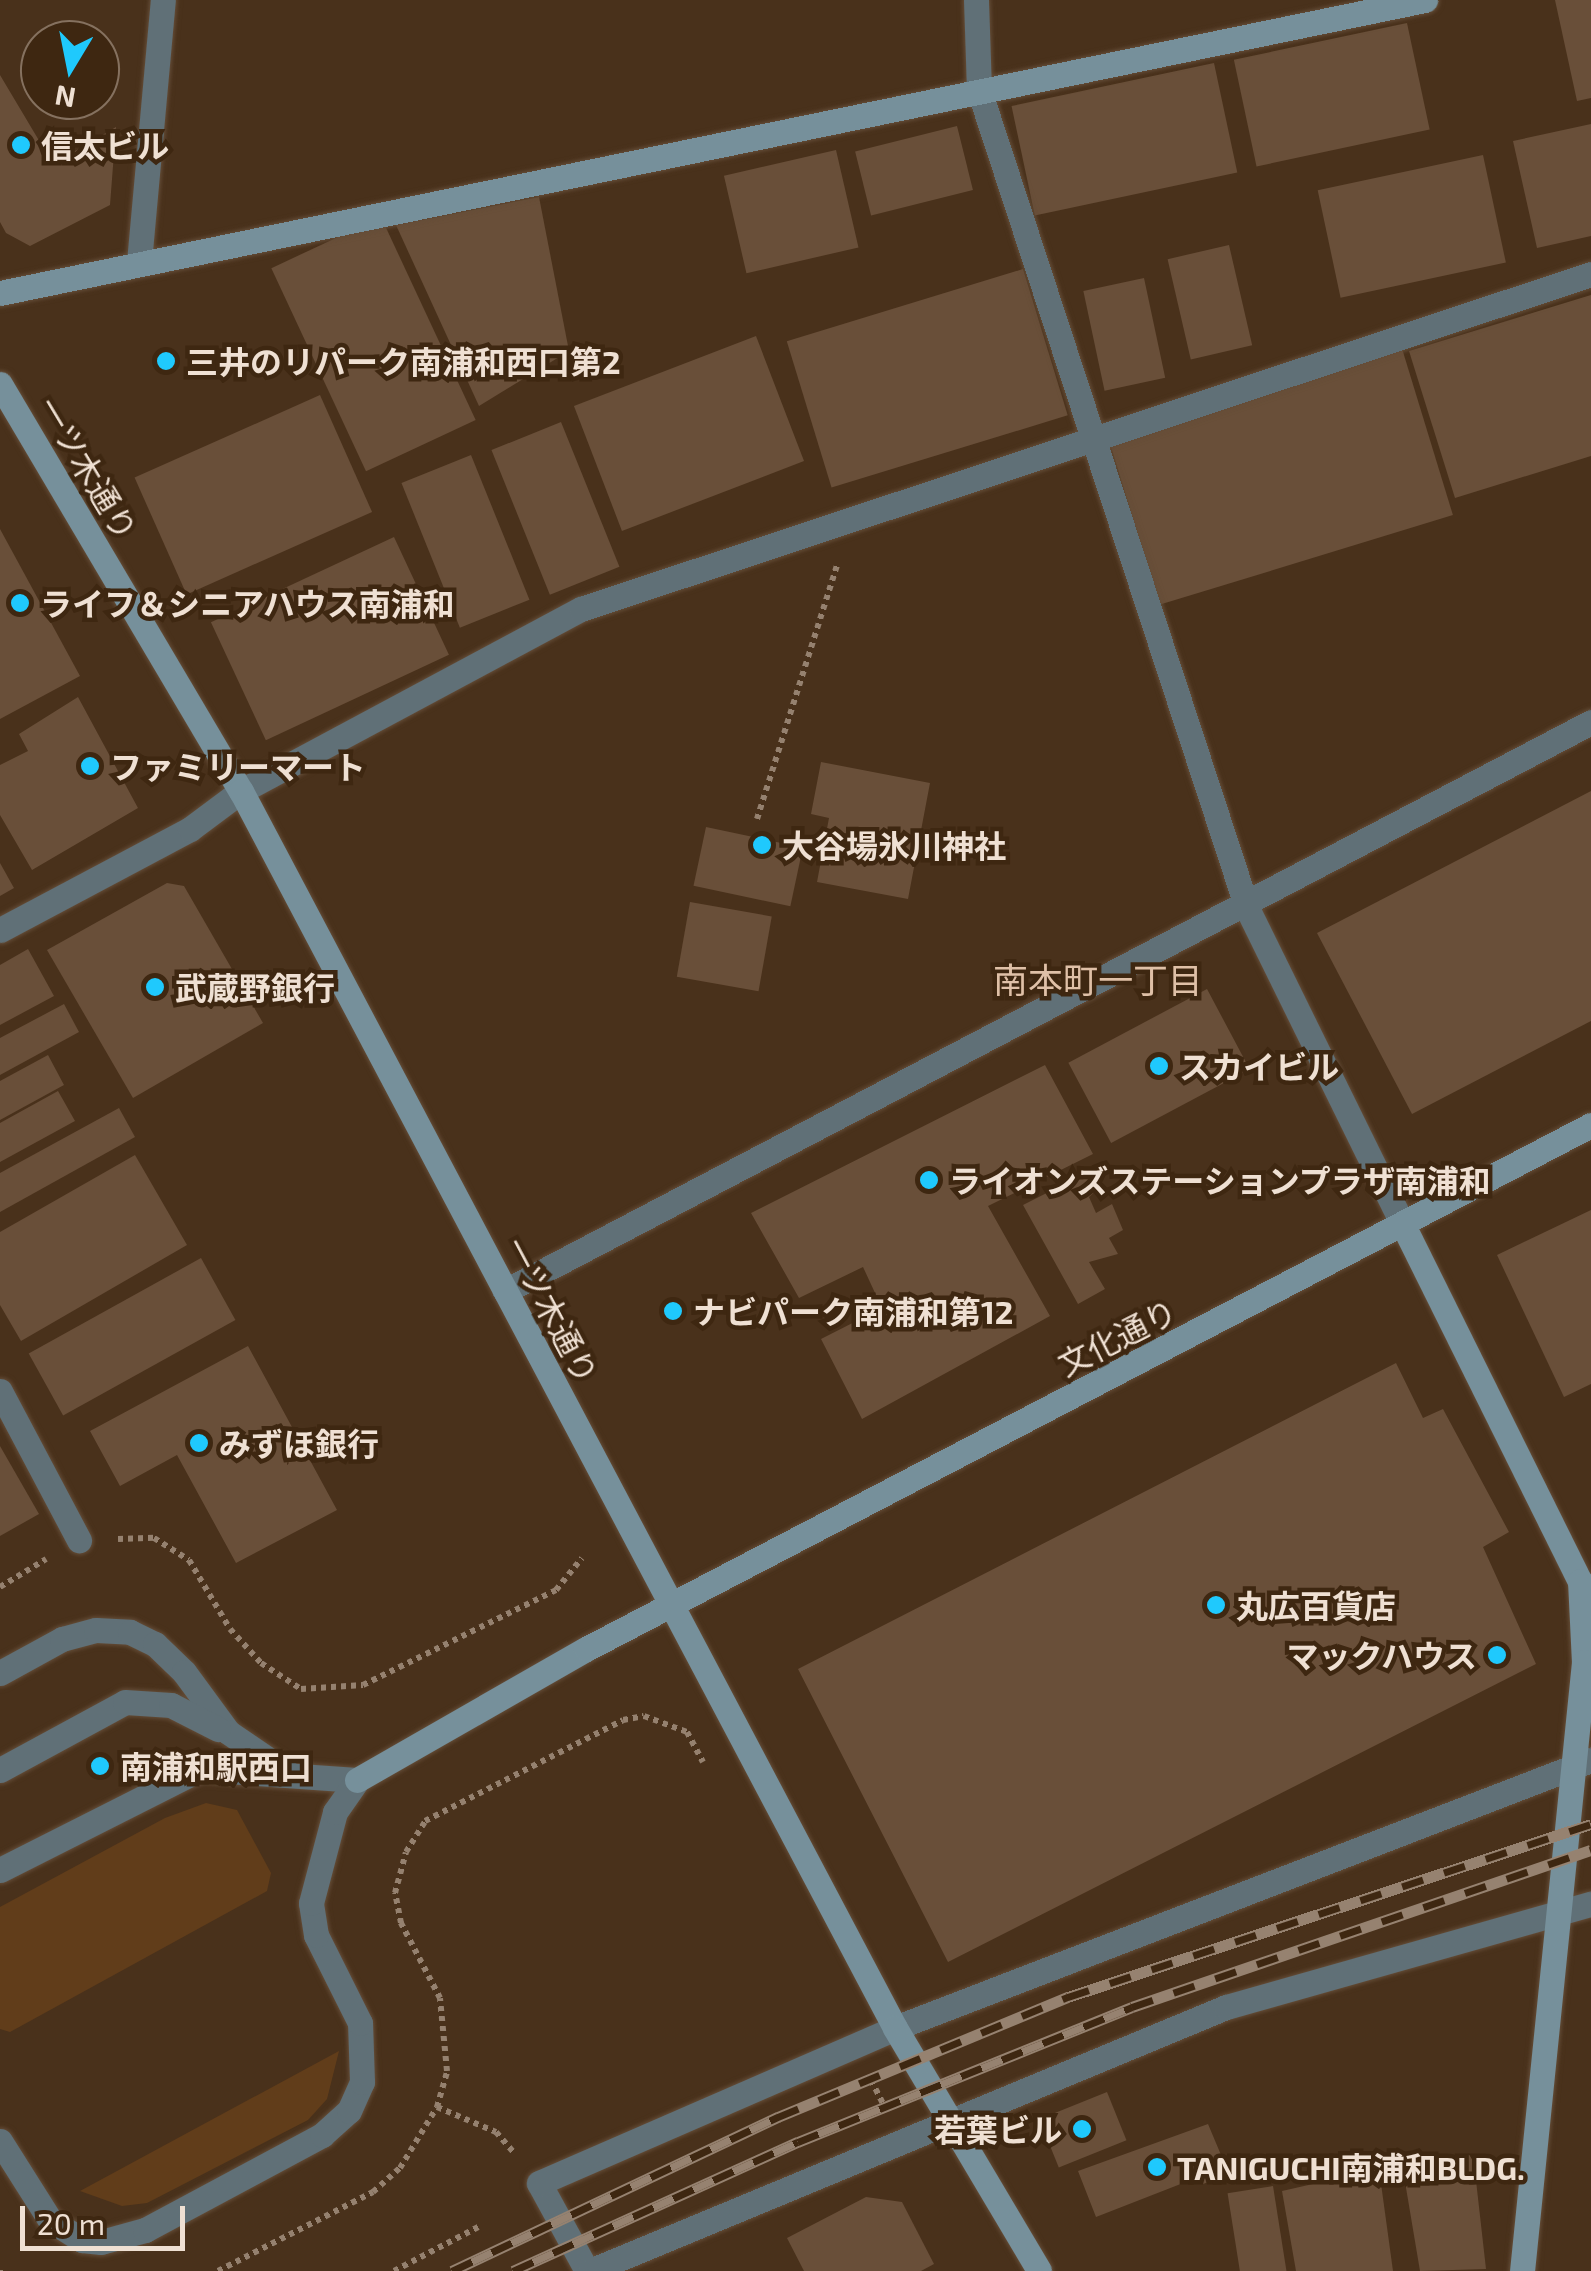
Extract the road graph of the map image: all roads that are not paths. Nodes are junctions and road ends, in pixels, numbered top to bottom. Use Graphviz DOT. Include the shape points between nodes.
graph roads {
  1 [pos="163,0"];
  2 [pos="976,0"];
  3 [pos="1425,0"];
  4 [pos="979,90"];
  5 [pos="139,262"];
  6 [pos="1591,274"];
  7 [pos="0,293"];
  8 [pos="0,384"];
  9 [pos="1093,436"];
  10 [pos="1591,722"];
  11 [pos="242,791"];
  12 [pos="1247,908"];
  13 [pos="0,930"];
  14 [pos="1591,1125"];
  15 [pos="1402,1225"];
  16 [pos="505,1291"];
  17 [pos="0,1391"];
  18 [pos="79,1540"];
  19 [pos="672,1605"];
  20 [pos="0,1674"];
  21 [pos="1583,1762"];
  22 [pos="0,1770"];
  23 [pos="308,1780"];
  24 [pos="357,1780"];
  25 [pos="0,1870"];
  26 [pos="1591,1904"];
  27 [pos="1563,1912"];
  28 [pos="895,2028"];
  29 [pos="954,2122"];
  30 [pos="0,2140"];
  31 [pos="588,2271"];
  32 [pos="1040,2271"];
  33 [pos="1522,2271"];
  1 -- 5 [label="street"];
  2 -- 4 [label="street"];
  3 -- 4 [label="street"];
  4 -- 5 [label="street"];
  4 -- 9 [label="street"];
  5 -- 7 [label="street"];
  6 -- 9 [label="street"];
  8 -- 11 [label="street, 一ツ木通り"];
  9 -- 11 [label="street" via="581,609"];
  9 -- 12 [label="street"];
  10 -- 12 [label="street"];
  11 -- 13 [label="street" via="190,829"];
  11 -- 16 [label="street, 一ツ木通り"];
  12 -- 15 [label="street"];
  12 -- 16 [label="street"];
  14 -- 15 [label="street, 文化通り"];
  15 -- 19 [label="street, 文化通り"];
  15 -- 21 [label="street" via="1580,1581"];
  16 -- 19 [label="street, 一ツ木通り"];
  17 -- 18 [label="street"];
  19 -- 24 [label="street, 文化通り"];
  19 -- 28 [label="street, 一ツ木通り"];
  20 -- 23 [label="street" via="62,1639 96,1630 130,1632 156,1644 184,1672 228,1732 280,1770"];
  21 -- 27 [label="street"];
  21 -- 28 [label="street"];
  22 -- 23 [label="street" via="73,1727 146,1700 193,1714 275,1771"];
  23 -- 24 [label="street"];
  23 -- 25 [label="street" via="200,1769"];
  24 -- 30 [label="street" via="334,1812 311,1903 316,1936 360,2023 362,2082 349,2111 322,2135 161,2221 101,2242 82,2240 50,2220"];
  26 -- 27 [label="street"];
  27 -- 29 [label="street" via="1226,2007"];
  27 -- 33 [label="street"];
  28 -- 29 [label="street, 一ツ木通り"];
  28 -- 31 [label="street" via="539,2183"];
  29 -- 31 [label="street"];
  29 -- 32 [label="street, 一ツ木通り"];
}
